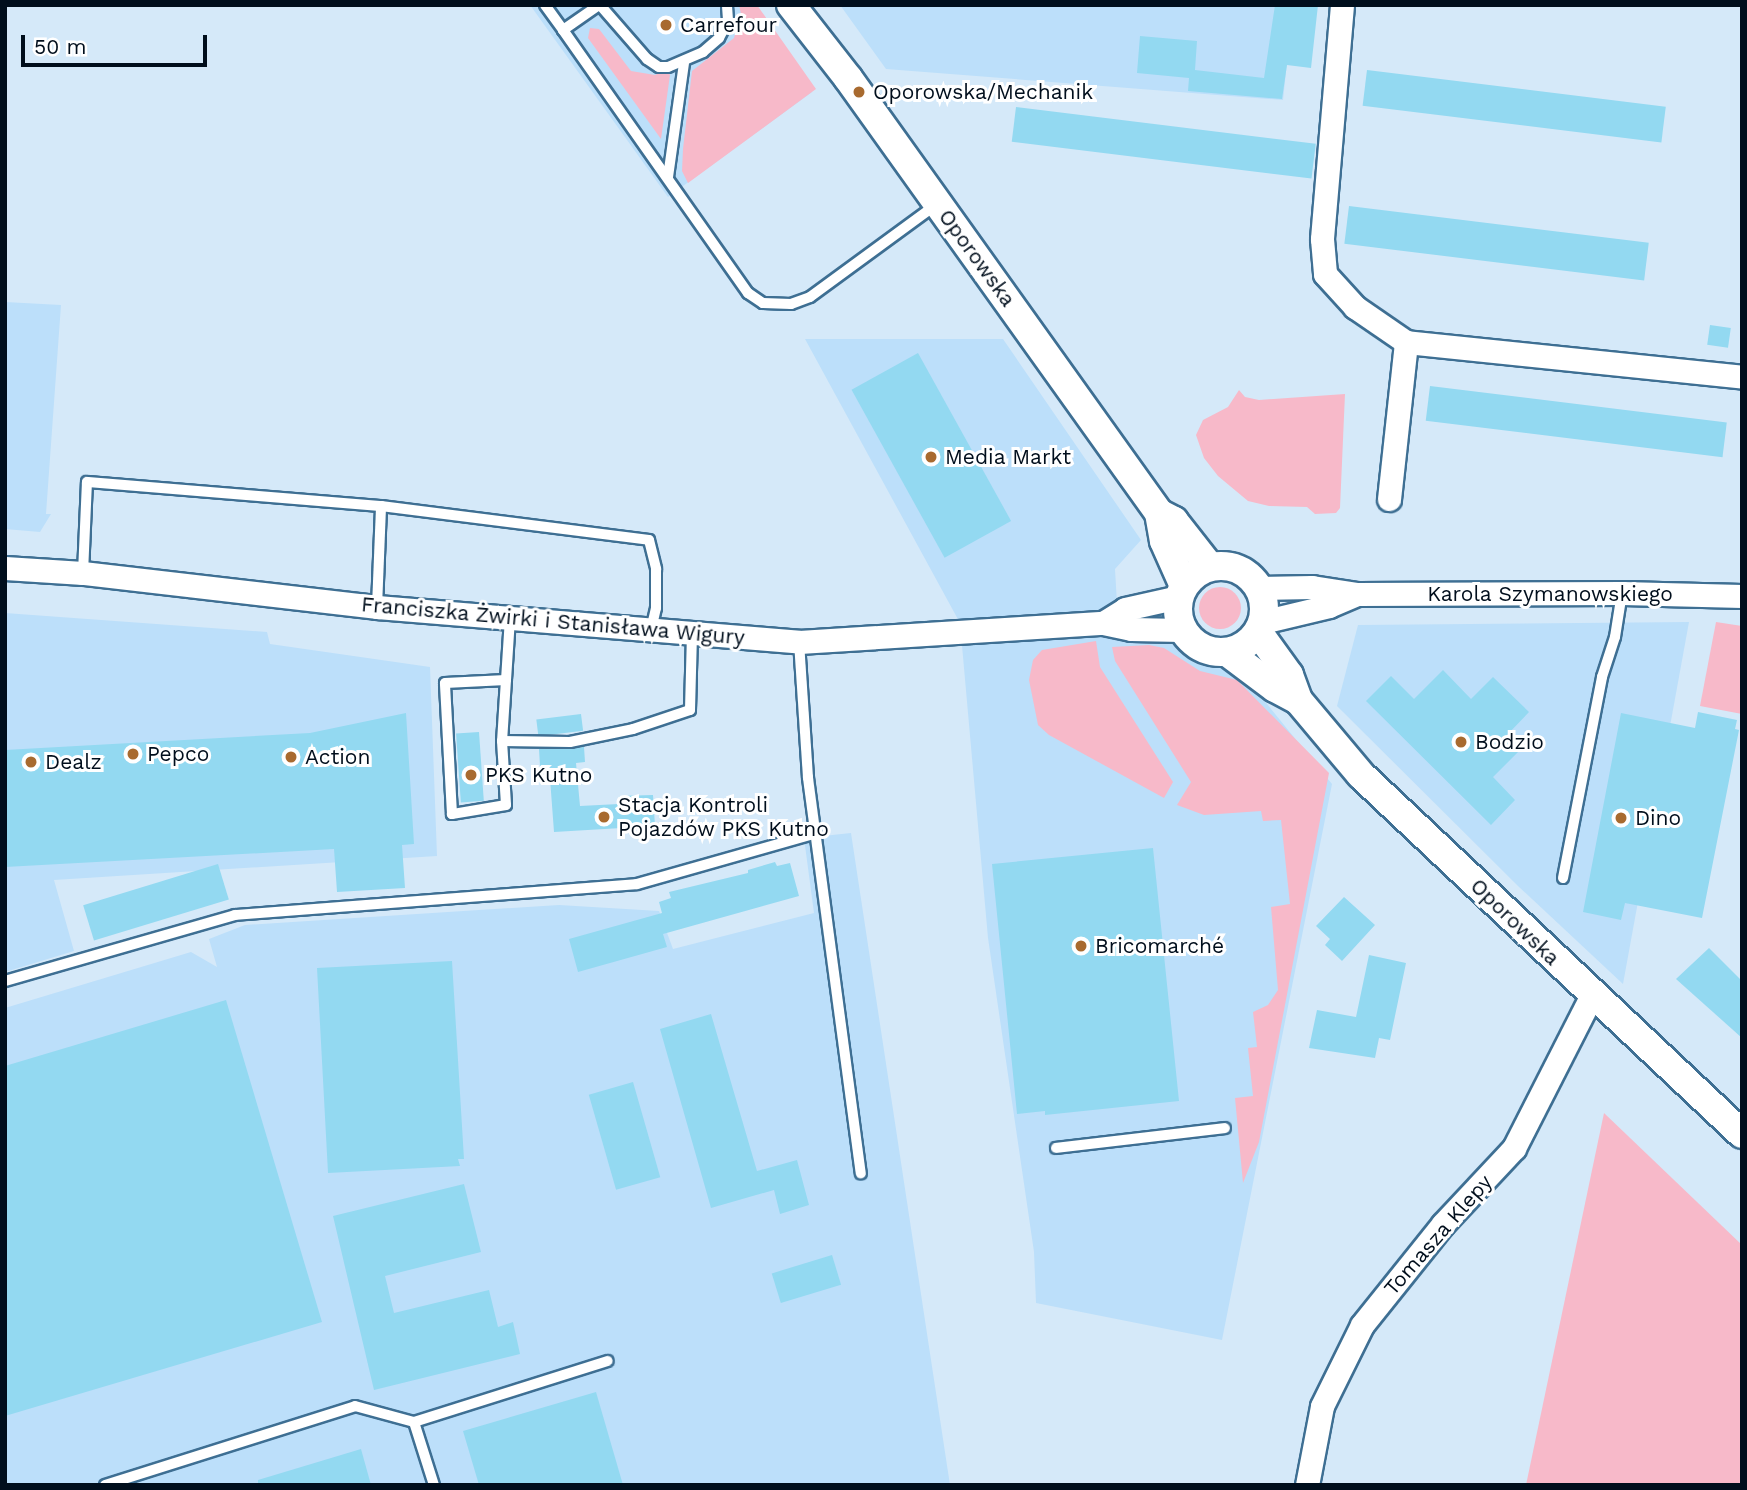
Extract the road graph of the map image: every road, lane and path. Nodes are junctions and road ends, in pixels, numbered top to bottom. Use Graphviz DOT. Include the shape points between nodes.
graph roads {
  1 [pos="545,5"];
  2 [pos="599,5"];
  3 [pos="727,5"];
  4 [pos="791,5"];
  5 [pos="1342,5"];
  6 [pos="563,30"];
  7 [pos="684,63"];
  8 [pos="668,177"];
  9 [pos="937,204"];
  10 [pos="1406,342"];
  11 [pos="1742,377"];
  12 [pos="1389,499"];
  13 [pos="381,506"];
  14 [pos="1159,513"];
  15 [pos="1210,567"];
  16 [pos="5,568"];
  17 [pos="83,573"];
  18 [pos="1258,588"];
  19 [pos="1182,591"];
  20 [pos="1622,593"];
  21 [pos="1357,594"];
  22 [pos="1742,596"];
  23 [pos="377,607"];
  24 [pos="510,618"];
  25 [pos="1102,623"];
  26 [pos="1260,627"];
  27 [pos="651,630"];
  28 [pos="1182,630"];
  29 [pos="692,634"];
  30 [pos="799,642"];
  31 [pos="1227,652"];
  32 [pos="506,680"];
  33 [pos="1298,700"];
  34 [pos="502,741"];
  35 [pos="814,834"];
  36 [pos="1563,878"];
  37 [pos="5,981"];
  38 [pos="1592,995"];
  39 [pos="1225,1128"];
  40 [pos="1742,1134"];
  41 [pos="1056,1148"];
  42 [pos="862,1173"];
  43 [pos="608,1361"];
  44 [pos="414,1422"];
  45 [pos="105,1485"];
  46 [pos="434,1485"];
  47 [pos="1307,1485"];
  1 -- 6 [label="lane"];
  2 -- 6 [label="lane"];
  2 -- 7 [label="lane" via="647,60 659,67"];
  3 -- 7 [label="lane" via="728,20 719,37"];
  4 -- 9 [label="street, Oporowska"];
  5 -- 10 [label="street" via="1322,239 1325,274 1355,307"];
  6 -- 8 [label="lane"];
  7 -- 8 [label="lane"];
  8 -- 9 [label="lane" via="748,293 777,306 810,297"];
  9 -- 14 [label="street, Oporowska"];
  10 -- 11 [label="street"];
  10 -- 12 [label="street"];
  13 -- 17 [label="lane" via="87,482"];
  13 -- 23 [label="lane"];
  13 -- 27 [label="lane" via="649,540 656,569"];
  14 -- 15 [label="street, Oporowska" via="1174,521"];
  14 -- 19 [label="street, Oporowska"];
  15 -- 18 [label="street" via="1241,571"];
  15 -- 19 [label="street" via="1198,572"];
  16 -- 17 [label="street, Franciszka Żwirki i Stanisława Wigury"];
  17 -- 23 [label="street, Franciszka Żwirki i Stanisława Wigury"];
  18 -- 21 [label="street, Karola Szymanowskiego" via="1312,587"];
  18 -- 26 [label="street" via="1263,601"];
  19 -- 25 [label="street, Franciszka Żwirki i Stanisława Wigury" via="1125,609"];
  19 -- 28 [label="street" via="1178,614"];
  20 -- 21 [label="street, Karola Szymanowskiego"];
  20 -- 22 [label="street, Karola Szymanowskiego"];
  20 -- 36 [label="lane"];
  21 -- 26 [label="street, Karola Szymanowskiego"];
  23 -- 24 [label="street, Franciszka Żwirki i Stanisława Wigury"];
  24 -- 27 [label="street, Franciszka Żwirki i Stanisława Wigury"];
  24 -- 32 [label="lane"];
  25 -- 28 [label="street, Franciszka Żwirki i Stanisława Wigury"];
  25 -- 30 [label="street, Franciszka Żwirki i Stanisława Wigury"];
  26 -- 31 [label="street" via="1245,646"];
  26 -- 33 [label="street, Oporowska" via="1289,675"];
  27 -- 29 [label="street, Franciszka Żwirki i Stanisława Wigury"];
  28 -- 31 [label="street" via="1201,648"];
  29 -- 30 [label="street, Franciszka Żwirki i Stanisława Wigury"];
  29 -- 34 [label="lane" via="690,710 633,729 570,742"];
  30 -- 35 [label="lane"];
  31 -- 33 [label="street, Oporowska"];
  32 -- 34 [label="lane"];
  32 -- 34 [label="lane" via="445,683 452,814 506,805"];
  33 -- 38 [label="street, Oporowska" via="1361,775"];
  35 -- 37 [label="lane" via="637,884 235,915"];
  35 -- 42 [label="lane"];
  38 -- 40 [label="street, Oporowska"];
  38 -- 47 [label="street, Tomasza Klepy" via="1514,1148 1443,1224 1363,1325 1322,1406"];
  39 -- 41 [label="lane"];
  43 -- 44 [label="lane"];
  44 -- 45 [label="lane" via="355,1406"];
  44 -- 46 [label="lane"];
}
